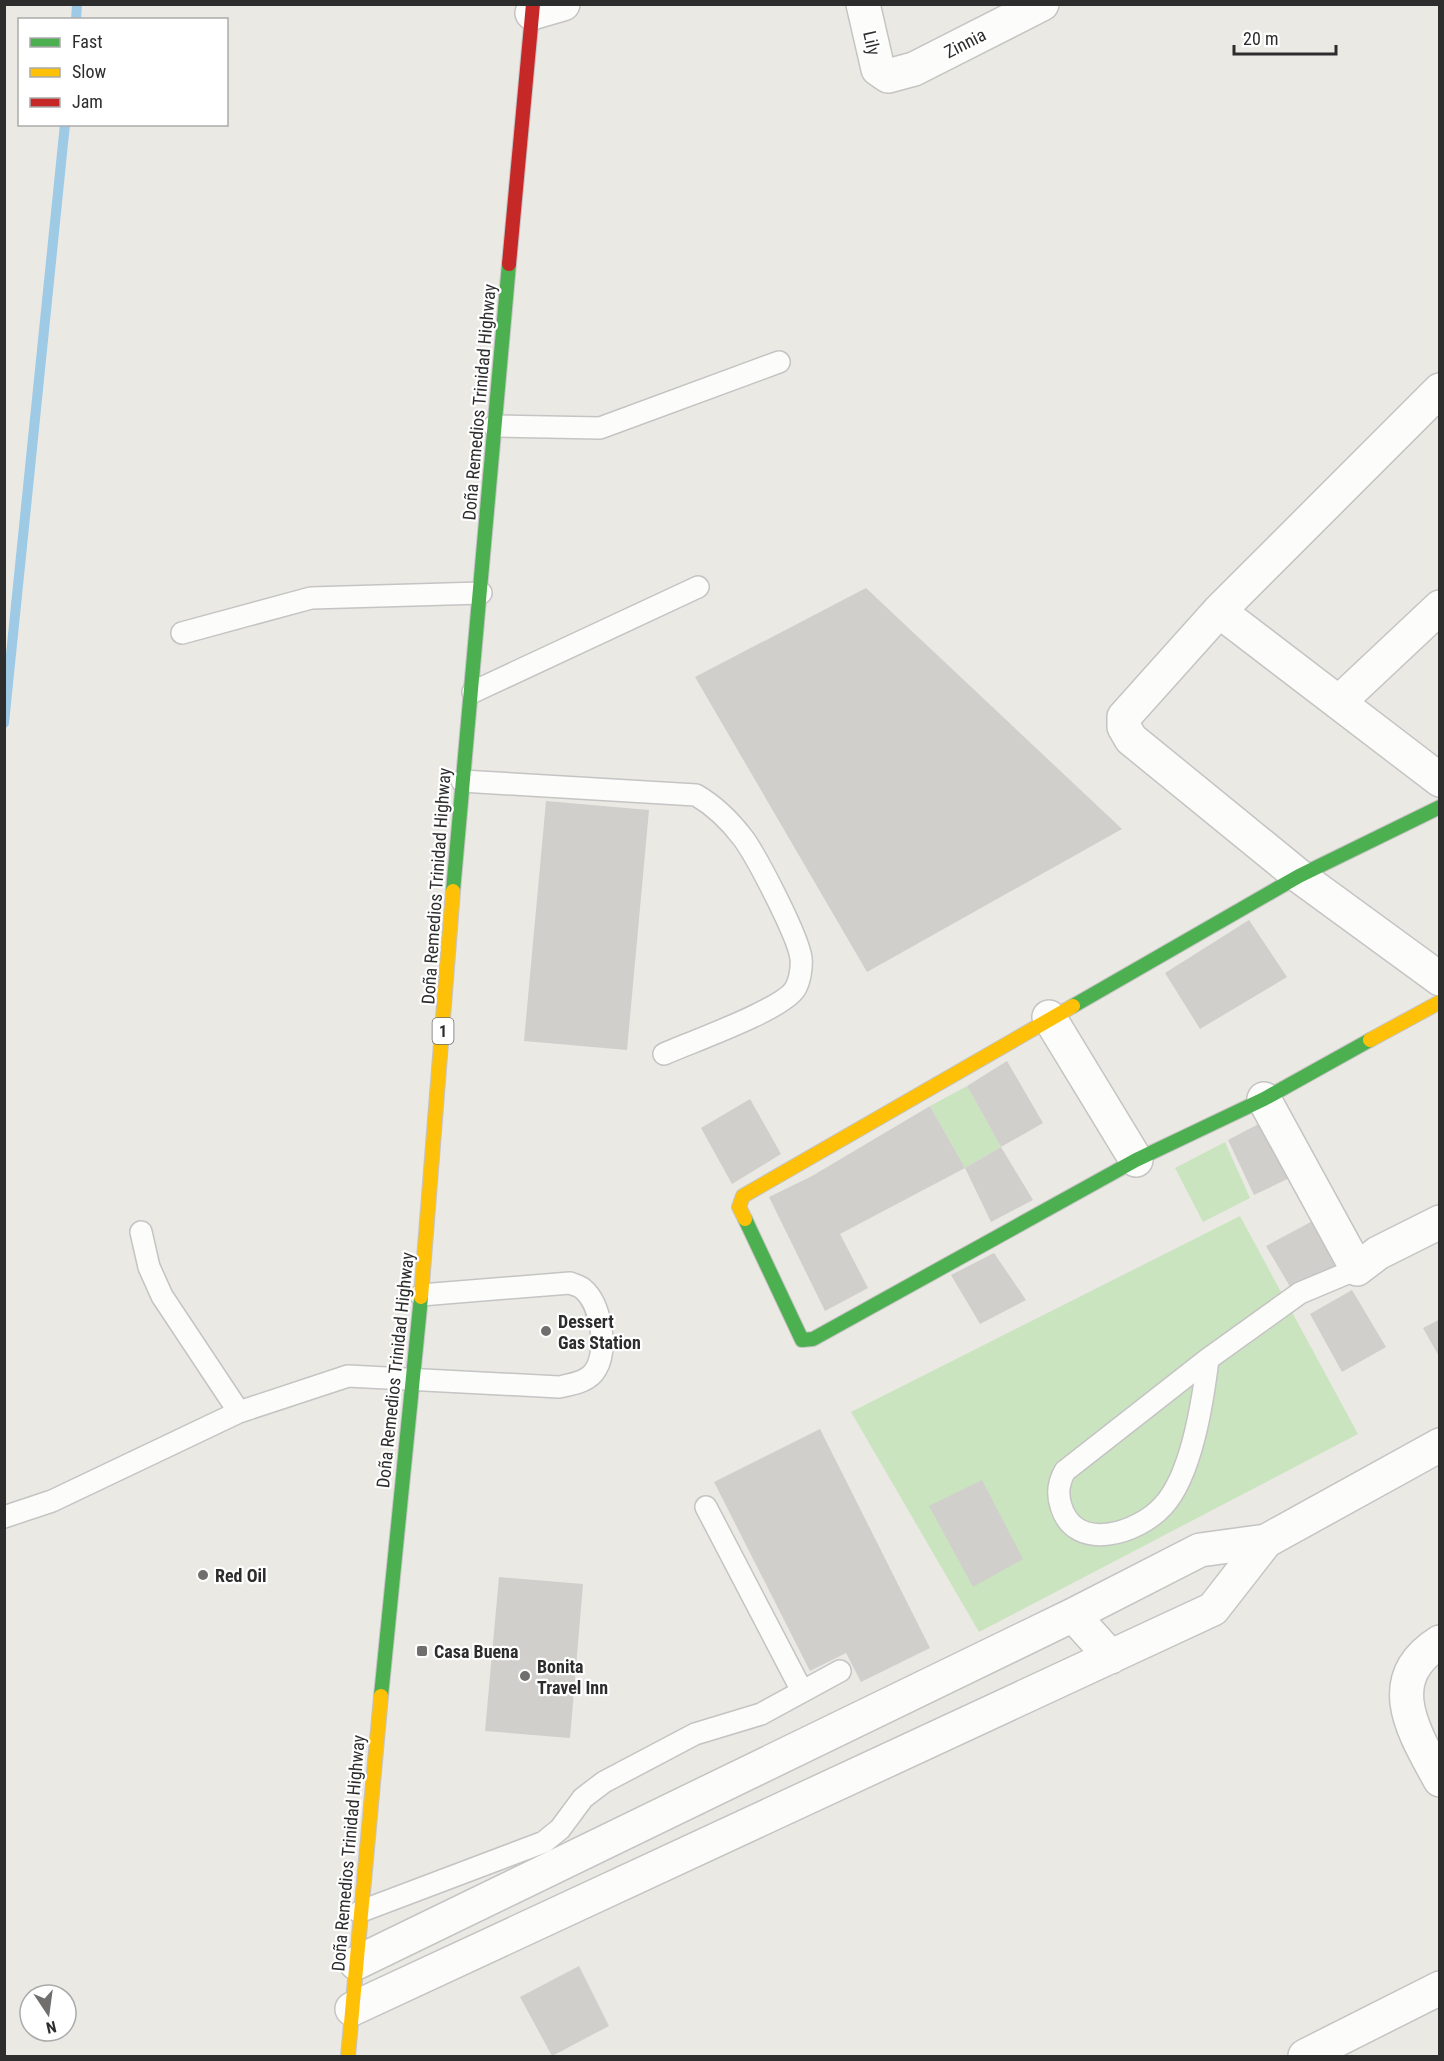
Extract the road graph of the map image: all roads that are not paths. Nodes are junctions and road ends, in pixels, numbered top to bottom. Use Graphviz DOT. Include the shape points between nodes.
graph roads {
  1 [pos="563,4"];
  2 [pos="863,4"];
  3 [pos="1042,4"];
  4 [pos="533,9"];
  5 [pos="888,76"];
  6 [pos="779,362"];
  7 [pos="1440,390"];
  8 [pos="494,426"];
  9 [pos="698,587"];
  10 [pos="481,593"];
  11 [pos="1440,607"];
  12 [pos="1219,611"];
  13 [pos="182,633"];
  14 [pos="473,693"];
  15 [pos="1339,702"];
  16 [pos="1440,780"];
  17 [pos="462,781"];
  18 [pos="1440,807"];
  19 [pos="1299,876"];
  20 [pos="1440,979"];
  21 [pos="1440,1002"];
  22 [pos="1049,1017"];
  23 [pos="664,1054"];
  24 [pos="1264,1099"];
  25 [pos="1136,1161"];
  26 [pos="1440,1222"];
  27 [pos="141,1232"];
  28 [pos="1357,1269"];
  29 [pos="421,1295"];
  30 [pos="1208,1359"];
  31 [pos="412,1378"];
  32 [pos="239,1412"];
  33 [pos="1440,1445"];
  34 [pos="706,1507"];
  35 [pos="4,1517"];
  36 [pos="1266,1541"];
  37 [pos="1073,1615"];
  38 [pos="1440,1642"];
  39 [pos="1112,1657"];
  40 [pos="840,1671"];
  41 [pos="802,1691"];
  42 [pos="1440,1780"];
  43 [pos="359,1912"];
  44 [pos="356,1963"];
  45 [pos="1440,1988"];
  46 [pos="352,2009"];
  47 [pos="348,2056"];
  48 [pos="1305,2056"];
  1 -- 4 [label="street"];
  2 -- 5 [label="street, Lily" via="878,69"];
  3 -- 5 [label="street, Zinnia" via="914,69"];
  4 -- 8 [label="main road, Doña Remedios Trinidad Highway / 1"];
  6 -- 8 [label="lane" via="600,428"];
  7 -- 12 [label="street"];
  8 -- 10 [label="main road, Doña Remedios Trinidad Highway / 1"];
  9 -- 14 [label="lane"];
  10 -- 13 [label="lane" via="311,598"];
  10 -- 14 [label="main road, Doña Remedios Trinidad Highway / 1"];
  11 -- 15 [label="street"];
  12 -- 15 [label="street"];
  12 -- 19 [label="street" via="1129,710 1124,727 1131,740"];
  14 -- 17 [label="main road, Doña Remedios Trinidad Highway / 1"];
  15 -- 16 [label="street"];
  17 -- 23 [label="lane" via="696,795 722,814 744,839 801,957 795,990 770,1008"];
  17 -- 29 [label="main road, Doña Remedios Trinidad Highway / 1"];
  18 -- 19 [label="main road"];
  19 -- 20 [label="street"];
  19 -- 22 [label="main road"];
  21 -- 24 [label="main road"];
  22 -- 25 [label="street"];
  22 -- 25 [label="main road" via="743,1196 742,1215 802,1340 819,1338"];
  24 -- 25 [label="main road"];
  24 -- 28 [label="street"];
  26 -- 28 [label="street" via="1378,1253"];
  27 -- 32 [label="lane" via="149,1267 162,1296"];
  28 -- 30 [label="lane" via="1300,1293"];
  29 -- 31 [label="main road, Doña Remedios Trinidad Highway / 1"];
  29 -- 31 [label="lane" via="570,1283 582,1288 591,1299 598,1316 602,1354 596,1371 581,1382 559,1387"];
  30 -- 30 [label="lane" via="1065,1472 1058,1496 1071,1524 1101,1536 1117,1533 1141,1523 1163,1506 1186,1463"];
  31 -- 32 [label="lane" via="348,1376"];
  31 -- 43 [label="main road, Doña Remedios Trinidad Highway / 1"];
  32 -- 35 [label="lane" via="52,1501"];
  33 -- 36 [label="street"];
  34 -- 41 [label="lane"];
  36 -- 37 [label="street" via="1200,1550"];
  36 -- 39 [label="street" via="1213,1609"];
  37 -- 39 [label="street"];
  37 -- 44 [label="street"];
  38 -- 42 [label="street" via="1425,1651 1410,1672 1405,1696 1409,1719"];
  39 -- 46 [label="street"];
  40 -- 41 [label="lane"];
  41 -- 43 [label="lane" via="760,1714 695,1734 604,1782 583,1798 560,1829 544,1842"];
  43 -- 44 [label="main road, Doña Remedios Trinidad Highway / 1"];
  44 -- 46 [label="main road, Doña Remedios Trinidad Highway / 1"];
  45 -- 48 [label="street"];
  46 -- 47 [label="main road, Doña Remedios Trinidad Highway / 1"];
}
